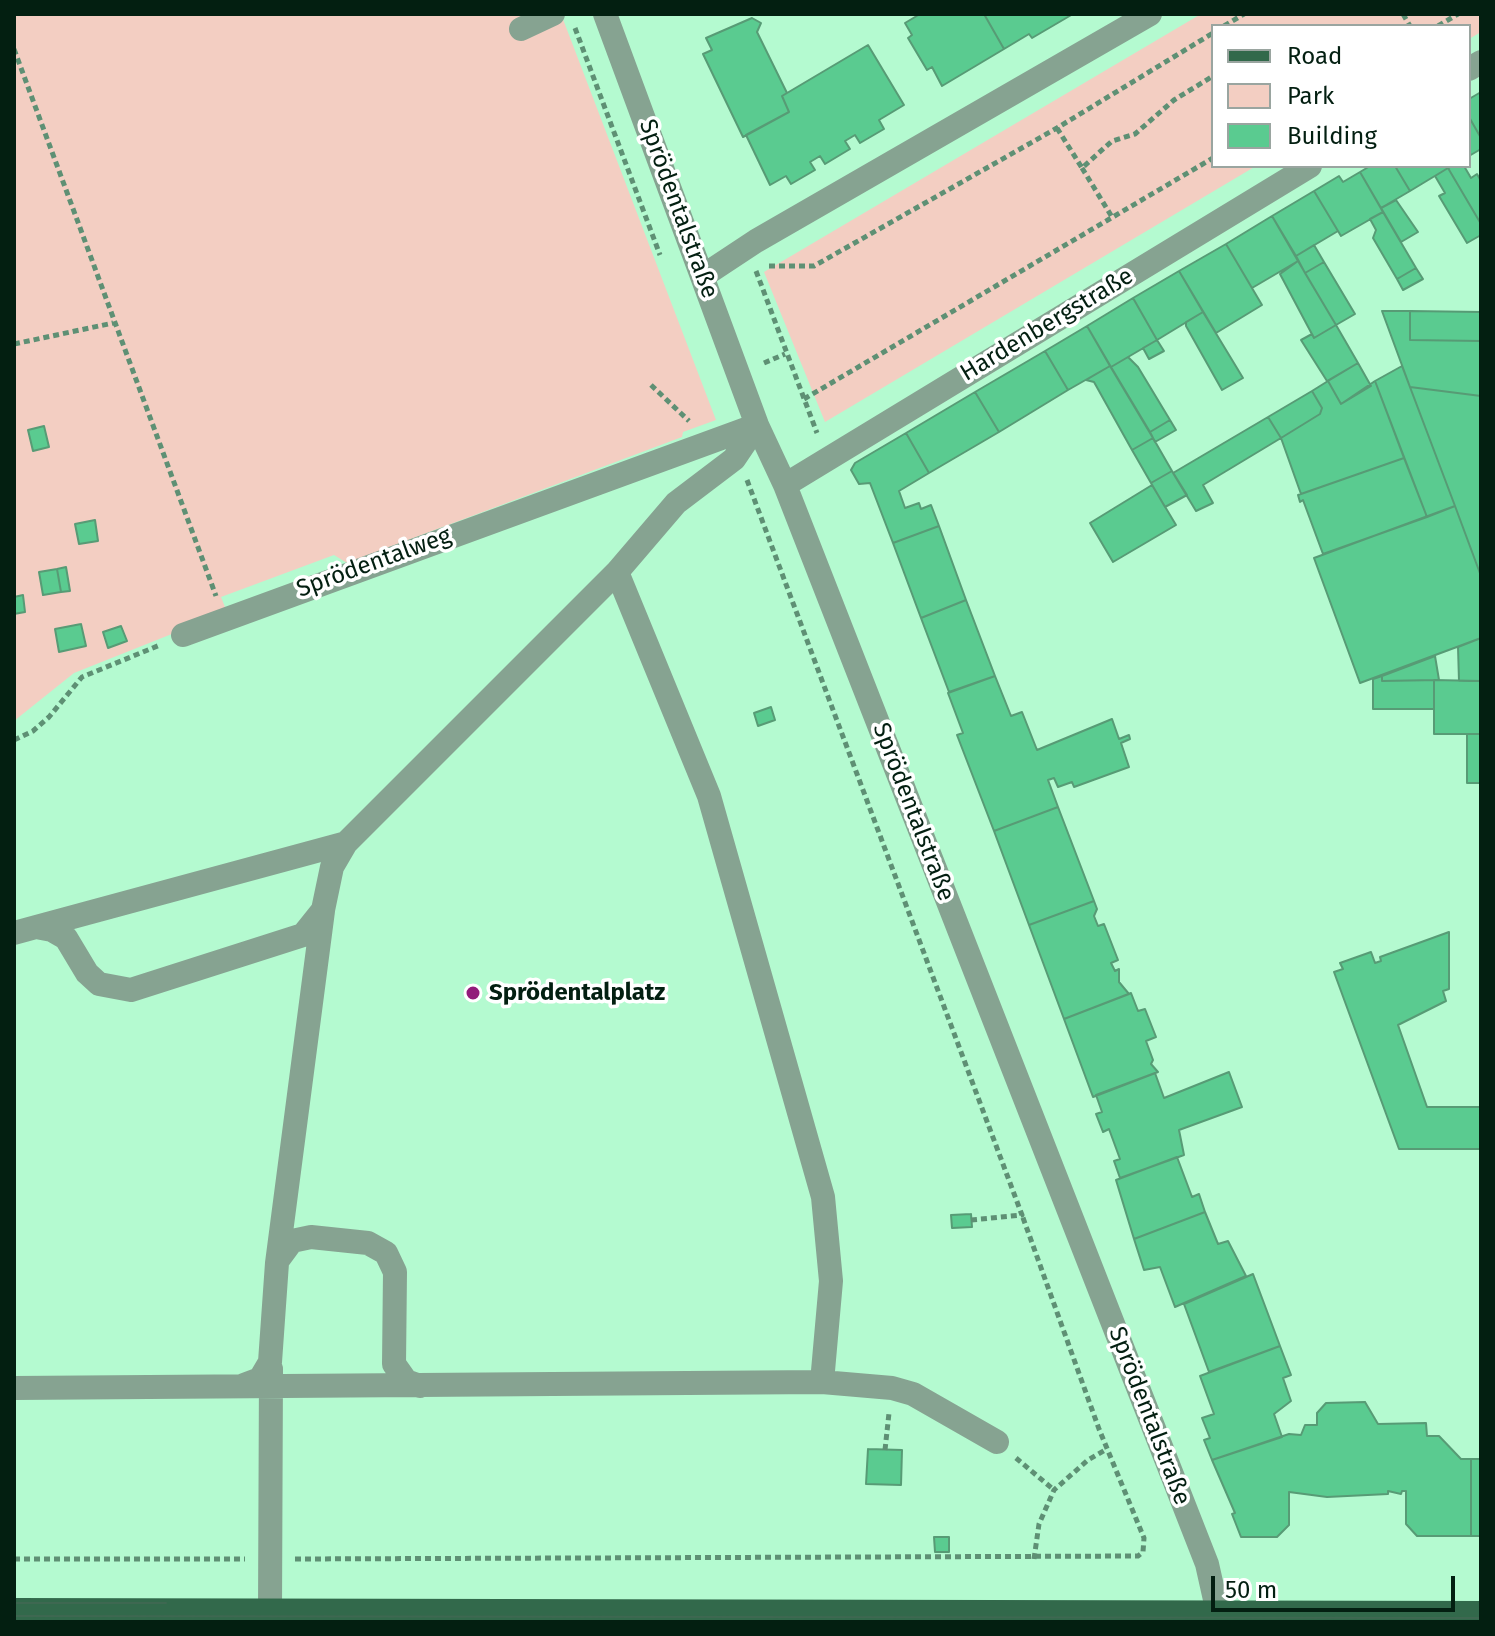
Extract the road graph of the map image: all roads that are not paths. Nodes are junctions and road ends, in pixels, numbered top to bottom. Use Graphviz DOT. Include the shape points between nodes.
graph roads {
  1 [pos="553,14"];
  2 [pos="605,14"];
  3 [pos="1150,14"];
  4 [pos="521,29"];
  5 [pos="1307,168"];
  6 [pos="703,276"];
  7 [pos="757,425"];
  8 [pos="728,446"];
  9 [pos="785,485"];
  10 [pos="617,572"];
  11 [pos="183,635"];
  12 [pos="346,843"];
  13 [pos="323,910"];
  14 [pos="25,930"];
  15 [pos="277,1263"];
  16 [pos="271,1352"];
  17 [pos="822,1382"];
  18 [pos="242,1385"];
  19 [pos="271,1385"];
  20 [pos="426,1386"];
  21 [pos="14,1388"];
  22 [pos="997,1442"];
  23 [pos="14,1610"];
  24 [pos="270,1611"];
  25 [pos="1481,1613"];
  26 [pos="347,1616"];
  27 [pos="540,1616"];
  28 [pos="1220,1616"];
  1 -- 4 [label="street"];
  2 -- 6 [label="street, Sprödentalstraße"];
  3 -- 6 [label="street"];
  5 -- 9 [label="street, Hardenbergstraße"];
  6 -- 7 [label="street, Sprödentalstraße"];
  7 -- 8 [label="street, Sprödentalweg"];
  7 -- 9 [label="street, Sprödentalstraße"];
  8 -- 10 [label="street"];
  8 -- 11 [label="street, Sprödentalweg"];
  9 -- 28 [label="street, Sprödentalstraße" via="1207,1564"];
  10 -- 12 [label="street"];
  10 -- 17 [label="street" via="709,796 823,1197 831,1281"];
  12 -- 13 [label="street" via="332,867"];
  12 -- 14 [label="street"];
  13 -- 14 [label="street" via="303,935 131,990 99,984 66,938"];
  13 -- 15 [label="street"];
  15 -- 16 [label="street"];
  15 -- 20 [label="street" via="292,1241 311,1237 368,1243 386,1253 395,1272 394,1364 406,1381"];
  16 -- 18 [label="street" via="266,1372"];
  16 -- 19 [label="street"];
  17 -- 20 [label="street"];
  17 -- 22 [label="street" via="913,1394"];
  18 -- 19 [label="street"];
  18 -- 21 [label="street"];
  19 -- 20 [label="street"];
  19 -- 24 [label="street"];
  23 -- 24 [label="main road"];
  24 -- 26 [label="main road"];
  25 -- 28 [label="main road"];
  26 -- 27 [label="main road"];
  27 -- 28 [label="main road"];
}
